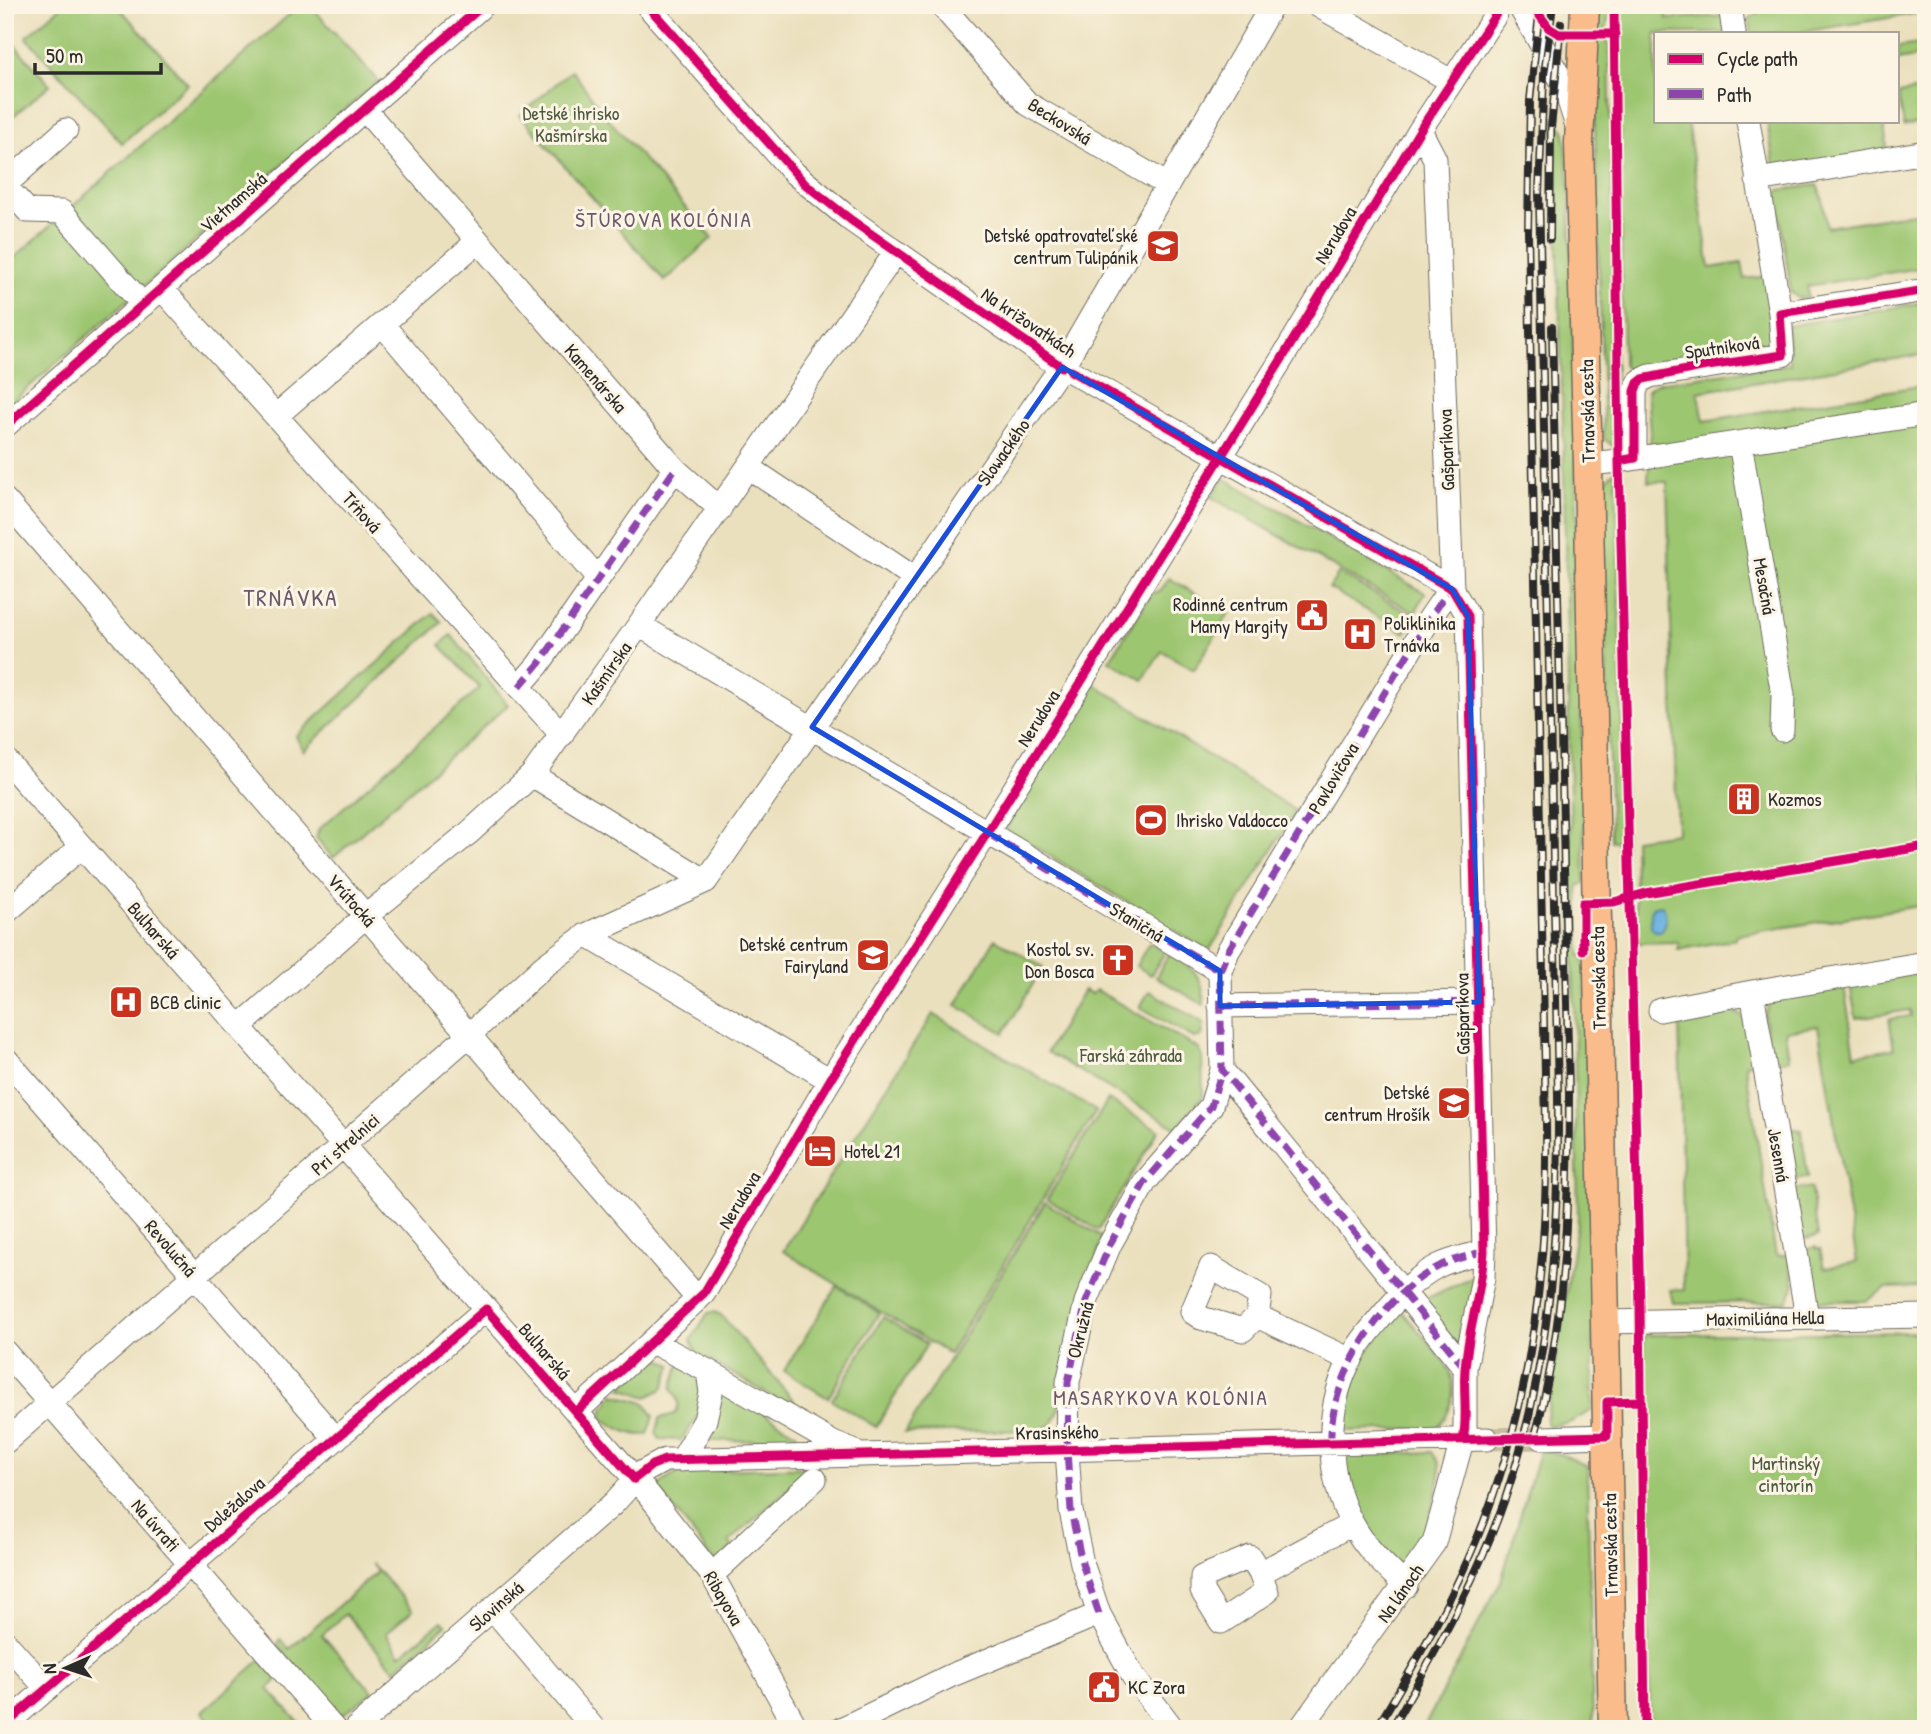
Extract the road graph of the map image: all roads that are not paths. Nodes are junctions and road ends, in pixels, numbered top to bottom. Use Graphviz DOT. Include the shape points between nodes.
graph roads {
  1 [pos="483,5"];
  2 [pos="647,5"];
  3 [pos="941,5"];
  4 [pos="1272,5"];
  5 [pos="1317,5"];
  6 [pos="1519,5"];
  7 [pos="1585,5"];
  8 [pos="1730,5"];
  9 [pos="1496,14"];
  10 [pos="1734,32"];
  11 [pos="1584,34"];
  12 [pos="1541,41"];
  13 [pos="1451,81"];
  14 [pos="365,110"];
  15 [pos="1748,122"];
  16 [pos="66,130"];
  17 [pos="1419,130"];
  18 [pos="1579,143"];
  19 [pos="1926,152"];
  20 [pos="1757,180"];
  21 [pos="5,185"];
  22 [pos="1168,185"];
  23 [pos="478,241"];
  24 [pos="896,252"];
  25 [pos="162,289"];
  26 [pos="1926,290"];
  27 [pos="143,305"];
  28 [pos="1780,313"];
  29 [pos="382,324"];
  30 [pos="1062,367"];
  31 [pos="1926,414"];
  32 [pos="276,416"];
  33 [pos="5,426"];
  34 [pos="1740,443"];
  35 [pos="1219,456"];
  36 [pos="1635,458"];
  37 [pos="1588,464"];
  38 [pos="748,467"];
  39 [pos="675,469"];
  40 [pos="5,500"];
  41 [pos="720,509"];
  42 [pos="914,578"];
  43 [pos="598,579"];
  44 [pos="1452,589"];
  45 [pos="639,625"];
  46 [pos="519,687"];
  47 [pos="812,727"];
  48 [pos="1782,730"];
  49 [pos="562,735"];
  50 [pos="5,760"];
  51 [pos="532,775"];
  52 [pos="987,833"];
  53 [pos="82,847"];
  54 [pos="706,881"];
  55 [pos="5,913"];
  56 [pos="366,916"];
  57 [pos="586,935"];
  58 [pos="1926,962"];
  59 [pos="1220,971"];
  60 [pos="1752,992"];
  61 [pos="1479,1002"];
  62 [pos="1220,1006"];
  63 [pos="1660,1010"];
  64 [pos="239,1027"];
  65 [pos="469,1035"];
  66 [pos="5,1058"];
  67 [pos="1222,1070"];
  68 [pos="830,1080"];
  69 [pos="343,1146"];
  70 [pos="1484,1251"];
  71 [pos="195,1276"];
  72 [pos="1401,1292"];
  73 [pos="698,1299"];
  74 [pos="486,1309"];
  75 [pos="1256,1315"];
  76 [pos="1926,1316"];
  77 [pos="1807,1317"];
  78 [pos="1605,1322"];
  79 [pos="652,1342"];
  80 [pos="5,1352"];
  81 [pos="1351,1360"];
  82 [pos="1465,1368"];
  83 [pos="708,1371"];
  84 [pos="49,1403"];
  85 [pos="576,1412"];
  86 [pos="1607,1436"];
  87 [pos="337,1438"];
  88 [pos="1542,1438"];
  89 [pos="1487,1439"];
  90 [pos="1463,1440"];
  91 [pos="5,1442"];
  92 [pos="1331,1443"];
  93 [pos="1067,1450"];
  94 [pos="859,1454"];
  95 [pos="682,1460"];
  96 [pos="634,1479"];
  97 [pos="815,1479"];
  98 [pos="1352,1524"];
  99 [pos="191,1565"];
  100 [pos="1260,1573"];
  101 [pos="712,1575"];
  102 [pos="1406,1586"];
  103 [pos="492,1609"];
  104 [pos="1099,1614"];
  105 [pos="5,1642"];
  106 [pos="47,1689"];
  107 [pos="5,1725"];
  108 [pos="334,1729"];
  109 [pos="355,1729"];
  110 [pos="594,1729"];
  111 [pos="797,1729"];
  112 [pos="841,1729"];
  113 [pos="1174,1729"];
  114 [pos="1300,1729"];
  115 [pos="1613,1729"];
  1 -- 14 [label="street, Vietnamská"];
  2 -- 24 [label="street, Na križovatkách" via="794,173"];
  3 -- 22 [label="street, Beckovská" via="1028,104"];
  4 -- 22 [label="street, Slowackého"];
  5 -- 13 [label="street"];
  6 -- 12 [label="street"];
  7 -- 11 [label="main road, Trnavská cesta"];
  8 -- 10 [label="street"];
  9 -- 13 [label="street, Nerudova"];
  11 -- 12 [label="street" via="1565,46 1547,46"];
  11 -- 18 [label="main road, Trnavská cesta"];
  12 -- 18 [label="street" via="1570,99"];
  13 -- 17 [label="street, Nerudova"];
  14 -- 23 [label="street, Kamenárska"];
  14 -- 25 [label="street, Vietnamská"];
  15 -- 20 [label="street, Sputniková"];
  16 -- 21 [label="street"];
  17 -- 35 [label="street, Nerudova"];
  17 -- 44 [label="street, Gašparíkova" via="1435,159"];
  18 -- 37 [label="main road, Trnavská cesta"];
  19 -- 20 [label="street"];
  20 -- 28 [label="street, Sputniková"];
  21 -- 27 [label="street" via="28,211 62,212"];
  22 -- 30 [label="street, Slowackého"];
  23 -- 29 [label="street"];
  23 -- 39 [label="street, Kamenárska"];
  24 -- 30 [label="street, Na križovatkách"];
  24 -- 38 [label="street, Kašmírska"];
  25 -- 27 [label="street, Vietnamská"];
  25 -- 32 [label="street, Tŕňová"];
  26 -- 28 [label="street, Sputniková"];
  27 -- 33 [label="street, Vietnamská"];
  28 -- 36 [label="street, Sputniková" via="1783,355 1640,381 1634,395"];
  29 -- 32 [label="street"];
  29 -- 43 [label="street"];
  30 -- 35 [label="street, Na križovatkách"];
  30 -- 42 [label="street, Slowackého"];
  31 -- 34 [label="street"];
  32 -- 46 [label="street, Tŕňová"];
  34 -- 36 [label="street"];
  34 -- 48 [label="street, Mesačná" via="1783,695"];
  35 -- 44 [label="street, Na križovatkách"];
  35 -- 52 [label="street, Nerudova"];
  36 -- 37 [label="street"];
  37 -- 78 [label="main road, Trnavská cesta"];
  38 -- 41 [label="street, Kašmírska"];
  38 -- 42 [label="street"];
  39 -- 41 [label="street, Kamenárska"];
  39 -- 43 [label="street"];
  40 -- 56 [label="street, Vrútocká"];
  41 -- 45 [label="street, Kašmírska"];
  42 -- 47 [label="street, Slowackého"];
  43 -- 46 [label="street"];
  44 -- 59 [label="street, Pavlovičova" via="1428,621"];
  44 -- 61 [label="street, Gašparíkova" via="1468,616"];
  45 -- 47 [label="street, Staničná"];
  45 -- 49 [label="street, Kašmírska"];
  46 -- 49 [label="street, Tŕňová"];
  47 -- 52 [label="street, Staničná"];
  47 -- 54 [label="street, Slowackého"];
  49 -- 51 [label="street, Kašmírska"];
  50 -- 53 [label="street, Bulharská"];
  51 -- 54 [label="street"];
  51 -- 56 [label="street, Kašmírska"];
  52 -- 59 [label="street, Staničná"];
  52 -- 68 [label="street, Nerudova"];
  53 -- 55 [label="street"];
  53 -- 64 [label="street, Bulharská"];
  54 -- 57 [label="street, Pri strelnici"];
  56 -- 64 [label="street, Kašmírska"];
  56 -- 65 [label="street, Vrútocká"];
  57 -- 65 [label="street, Pri strelnici" via="544,966"];
  57 -- 68 [label="street"];
  58 -- 60 [label="street"];
  59 -- 62 [label="street"];
  60 -- 63 [label="street"];
  60 -- 77 [label="street, Jesenná"];
  61 -- 62 [label="street"];
  61 -- 70 [label="street, Gašparíkova"];
  62 -- 67 [label="street"];
  64 -- 69 [label="street, Bulharská"];
  65 -- 69 [label="street, Pri strelnici"];
  65 -- 73 [label="street, Vrútocká"];
  66 -- 71 [label="street, Revolučná"];
  67 -- 72 [label="street"];
  67 -- 93 [label="street, Okružná" via="1212,1107 1145,1182 1110,1244 1086,1302 1068,1382"];
  68 -- 73 [label="street, Nerudova"];
  69 -- 71 [label="street, Pri strelnici"];
  69 -- 74 [label="street, Bulharská"];
  70 -- 72 [label="street" via="1438,1266"];
  70 -- 82 [label="street, Gašparíkova"];
  71 -- 84 [label="street, Pri strelnici"];
  71 -- 87 [label="street, Revolučná"];
  72 -- 81 [label="street"];
  72 -- 82 [label="street"];
  73 -- 79 [label="street, Nerudova"];
  74 -- 85 [label="street, Bulharská"];
  74 -- 87 [label="street, Doležalova"];
  75 -- 81 [label="street"];
  76 -- 77 [label="street, Maximiliána Hella"];
  77 -- 78 [label="street, Maximiliána Hella"];
  78 -- 86 [label="main road, Trnavská cesta"];
  79 -- 83 [label="street"];
  79 -- 85 [label="street, Nerudova"];
  80 -- 84 [label="street, Na úvrati"];
  81 -- 92 [label="street" via="1338,1395"];
  82 -- 90 [label="street, Gašparíkova"];
  83 -- 94 [label="street"];
  83 -- 95 [label="street" via="705,1420"];
  84 -- 91 [label="street, Pri strelnici"];
  84 -- 99 [label="street, Na úvrati"];
  85 -- 96 [label="street, Bulharská"];
  86 -- 88 [label="street"];
  86 -- 115 [label="main road, Trnavská cesta"];
  87 -- 99 [label="street, Doležalova"];
  89 -- 90 [label="street, Krasinského"];
  90 -- 92 [label="street, Krasinského"];
  90 -- 102 [label="street, Na lánoch" via="1434,1544"];
  92 -- 93 [label="street, Krasinského"];
  92 -- 98 [label="street"];
  93 -- 94 [label="street, Krasinského"];
  93 -- 104 [label="street, Okružná" via="1071,1511"];
  94 -- 95 [label="street, Krasinského"];
  95 -- 96 [label="street, Krasinského" via="652,1465"];
  96 -- 101 [label="street, Ribayova"];
  96 -- 103 [label="street, Slovinská" via="614,1503"];
  97 -- 101 [label="street"];
  98 -- 100 [label="street"];
  98 -- 102 [label="street" via="1372,1554"];
  99 -- 106 [label="street, Doležalova"];
  99 -- 108 [label="street, Na úvrati"];
  101 -- 111 [label="street, Ribayova"];
  102 -- 114 [label="street, Na lánoch"];
  103 -- 109 [label="street, Slovinská"];
  103 -- 110 [label="street"];
  104 -- 112 [label="street" via="950,1676"];
  104 -- 113 [label="street, Okružná" via="1133,1676"];
  105 -- 106 [label="street"];
  106 -- 107 [label="street, Doležalova"];
}
